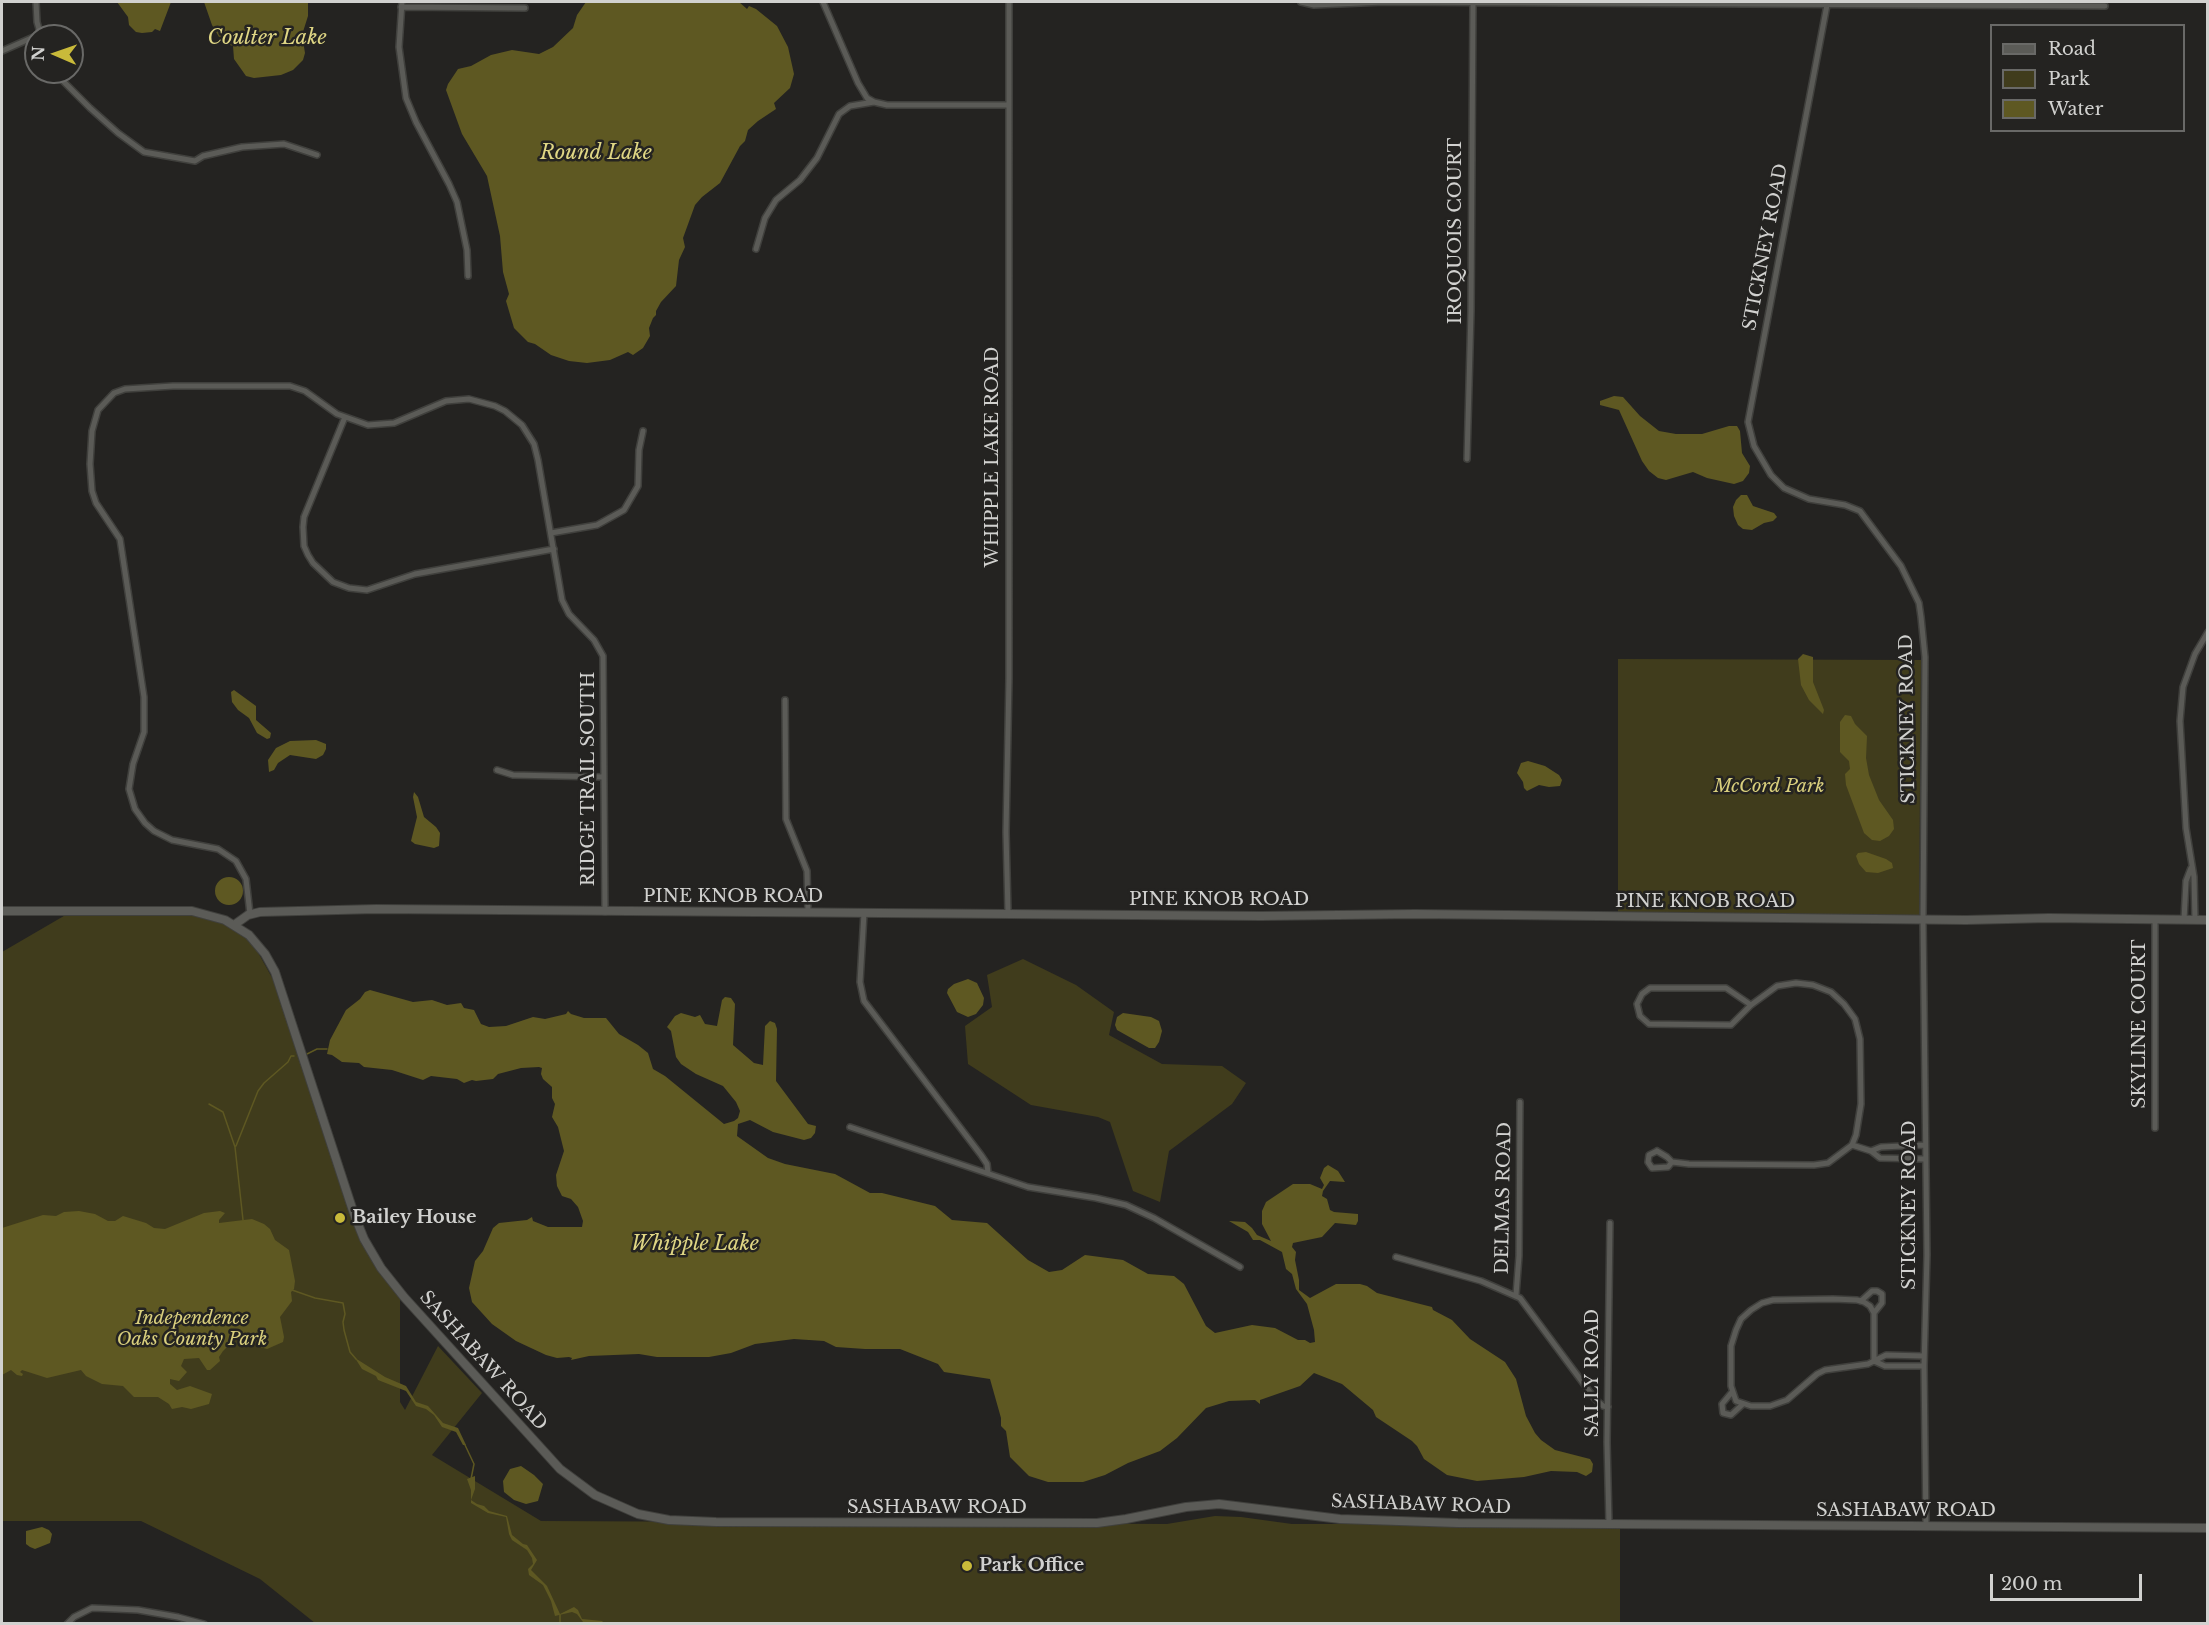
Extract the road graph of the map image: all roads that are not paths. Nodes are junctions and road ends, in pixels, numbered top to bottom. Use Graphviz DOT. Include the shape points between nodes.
graph roads {
  1 [pos="36,2"];
  2 [pos="823,2"];
  3 [pos="1009,2"];
  4 [pos="1301,2"];
  5 [pos="1461,2"];
  6 [pos="1473,3"];
  7 [pos="1617,3"];
  8 [pos="1695,3"];
  9 [pos="1777,3"];
  10 [pos="1840,3"];
  11 [pos="1892,3"];
  12 [pos="401,4"];
  13 [pos="2007,4"];
  14 [pos="2019,4"];
  15 [pos="1827,5"];
  16 [pos="2104,6"];
  17 [pos="525,8"];
  18 [pos="37,24"];
  19 [pos="24,42"];
  20 [pos="2,51"];
  21 [pos="66,84"];
  22 [pos="874,102"];
  23 [pos="1008,105"];
  24 [pos="317,155"];
  25 [pos="756,249"];
  26 [pos="468,276"];
  27 [pos="345,417"];
  28 [pos="643,431"];
  29 [pos="1467,459"];
  30 [pos="551,533"];
  31 [pos="554,549"];
  32 [pos="2208,632"];
  33 [pos="785,700"];
  34 [pos="497,770"];
  35 [pos="603,777"];
  36 [pos="2191,866"];
  37 [pos="2,911"];
  38 [pos="605,912"];
  39 [pos="808,912"];
  40 [pos="864,913"];
  41 [pos="1008,913"];
  42 [pos="250,914"];
  43 [pos="1923,919"];
  44 [pos="2155,920"];
  45 [pos="2184,920"];
  46 [pos="2195,920"];
  47 [pos="2208,920"];
  48 [pos="234,925"];
  49 [pos="1751,1005"];
  50 [pos="1520,1102"];
  51 [pos="850,1127"];
  52 [pos="2156,1128"];
  53 [pos="1852,1145"];
  54 [pos="1924,1145"];
  55 [pos="1901,1146"];
  56 [pos="1871,1151"];
  57 [pos="1901,1158"];
  58 [pos="1924,1159"];
  59 [pos="1672,1162"];
  60 [pos="988,1173"];
  61 [pos="1610,1223"];
  62 [pos="1396,1257"];
  63 [pos="1240,1268"];
  64 [pos="1516,1295"];
  65 [pos="1862,1301"];
  66 [pos="1874,1312"];
  67 [pos="1924,1356"];
  68 [pos="1874,1361"];
  69 [pos="1924,1366"];
  70 [pos="1732,1392"];
  71 [pos="1743,1404"];
  72 [pos="1608,1407"];
  73 [pos="1609,1524"];
  74 [pos="1926,1526"];
  75 [pos="2208,1528"];
  76 [pos="67,1623"];
  77 [pos="204,1623"];
  1 -- 18 [label="street"];
  2 -- 22 [label="street" via="858,83"];
  3 -- 23 [label="street, WHIPPLE LAKE ROAD"];
  4 -- 5 [label="street"];
  5 -- 6 [label="street"];
  6 -- 7 [label="street"];
  6 -- 29 [label="street, IROQUOIS COURT"];
  7 -- 8 [label="street"];
  8 -- 9 [label="street"];
  9 -- 15 [label="street"];
  10 -- 11 [label="street"];
  10 -- 15 [label="street"];
  11 -- 13 [label="street"];
  12 -- 17 [label="street"];
  12 -- 26 [label="street" via="402,78 410,110 457,202"];
  13 -- 14 [label="street"];
  14 -- 16 [label="street"];
  15 -- 43 [label="street, STICKNEY ROAD" via="1749,434 1771,475 1784,488 1860,512 1901,566 1919,603 1925,657"];
  19 -- 20 [label="street"];
  21 -- 24 [label="street" via="144,152 195,161 242,147 284,144"];
  22 -- 23 [label="street"];
  22 -- 25 [label="street" via="850,106 839,114 817,158 765,218"];
  23 -- 41 [label="street, WHIPPLE LAKE ROAD"];
  27 -- 30 [label="street, RIDGE TRAIL SOUTH" via="368,425 394,423 429,406 458,399 485,402 505,411 522,425 534,444"];
  27 -- 31 [label="street" via="303,527 308,555 332,581 367,590 415,574"];
  27 -- 42 [label="street, RIDGE TRAIL SOUTH" via="305,391 290,386 141,387 114,393 98,410 92,431 92,491 100,511 120,539 146,711 144,732 130,777 132,800 154,831 172,840 218,849 236,861 246,879"];
  28 -- 30 [label="street" via="638,486 624,510 597,525"];
  30 -- 31 [label="street, RIDGE TRAIL SOUTH"];
  31 -- 35 [label="street, RIDGE TRAIL SOUTH" via="565,607 603,656"];
  32 -- 36 [label="street" via="2183,687 2180,721"];
  33 -- 39 [label="street" via="786,819 807,871"];
  34 -- 35 [label="street" via="513,775"];
  35 -- 38 [label="street, RIDGE TRAIL SOUTH"];
  36 -- 45 [label="street" via="2186,881"];
  36 -- 46 [label="street"];
  37 -- 48 [label="main road, SASHABAW ROAD" via="187,911 208,914"];
  38 -- 39 [label="main road, PINE KNOB ROAD"];
  38 -- 42 [label="main road, PINE KNOB ROAD" via="376,909"];
  39 -- 40 [label="main road, PINE KNOB ROAD"];
  40 -- 41 [label="main road, PINE KNOB ROAD"];
  40 -- 60 [label="street" via="860,982 864,1002 981,1155"];
  41 -- 43 [label="main road, PINE KNOB ROAD"];
  42 -- 48 [label="main road"];
  43 -- 44 [label="main road, PINE KNOB ROAD"];
  43 -- 54 [label="street, STICKNEY ROAD"];
  44 -- 45 [label="main road, PINE KNOB ROAD"];
  44 -- 52 [label="street, SKYLINE COURT"];
  45 -- 46 [label="main road, PINE KNOB ROAD"];
  46 -- 47 [label="main road, PINE KNOB ROAD"];
  48 -- 73 [label="main road, SASHABAW ROAD" via="257,944 275,972 354,1214 381,1268 556,1464 613,1504 655,1518 705,1522 1097,1523 1219,1504 1350,1520"];
  49 -- 49 [label="street" via="1731,1025 1649,1024 1640,1016 1637,1004 1650,988 1726,988"];
  49 -- 53 [label="street" via="1777,986 1813,985 1831,992 1855,1019 1860,1039 1861,1104"];
  50 -- 64 [label="street, DELMAS ROAD"];
  51 -- 60 [label="street"];
  53 -- 56 [label="street"];
  53 -- 59 [label="street" via="1828,1163 1814,1165"];
  54 -- 55 [label="street"];
  54 -- 58 [label="street, STICKNEY ROAD"];
  55 -- 56 [label="street"];
  55 -- 57 [label="street"];
  56 -- 57 [label="street" via="1880,1158"];
  57 -- 58 [label="street"];
  58 -- 67 [label="street, STICKNEY ROAD"];
  60 -- 63 [label="street" via="1028,1187 1126,1205"];
  61 -- 72 [label="street, SALLY ROAD"];
  62 -- 64 [label="street"];
  64 -- 72 [label="street" via="1595,1399"];
  65 -- 66 [label="street"];
  65 -- 66 [label="street" via="1872,1291 1882,1294 1882,1303"];
  65 -- 70 [label="street" via="1793,1299 1762,1303 1750,1310 1732,1338"];
  66 -- 68 [label="street"];
  67 -- 68 [label="street" via="1886,1355"];
  67 -- 69 [label="street, STICKNEY ROAD"];
  68 -- 69 [label="street" via="1885,1366"];
  68 -- 71 [label="street" via="1816,1374 1778,1404"];
  69 -- 74 [label="street, STICKNEY ROAD"];
  70 -- 71 [label="street" via="1736,1401"];
  70 -- 71 [label="street" via="1722,1404 1723,1413 1731,1415"];
  72 -- 73 [label="street, SALLY ROAD"];
  73 -- 74 [label="main road, SASHABAW ROAD"];
  74 -- 75 [label="main road, SASHABAW ROAD"];
  76 -- 77 [label="street" via="92,1608 138,1610"];
}
